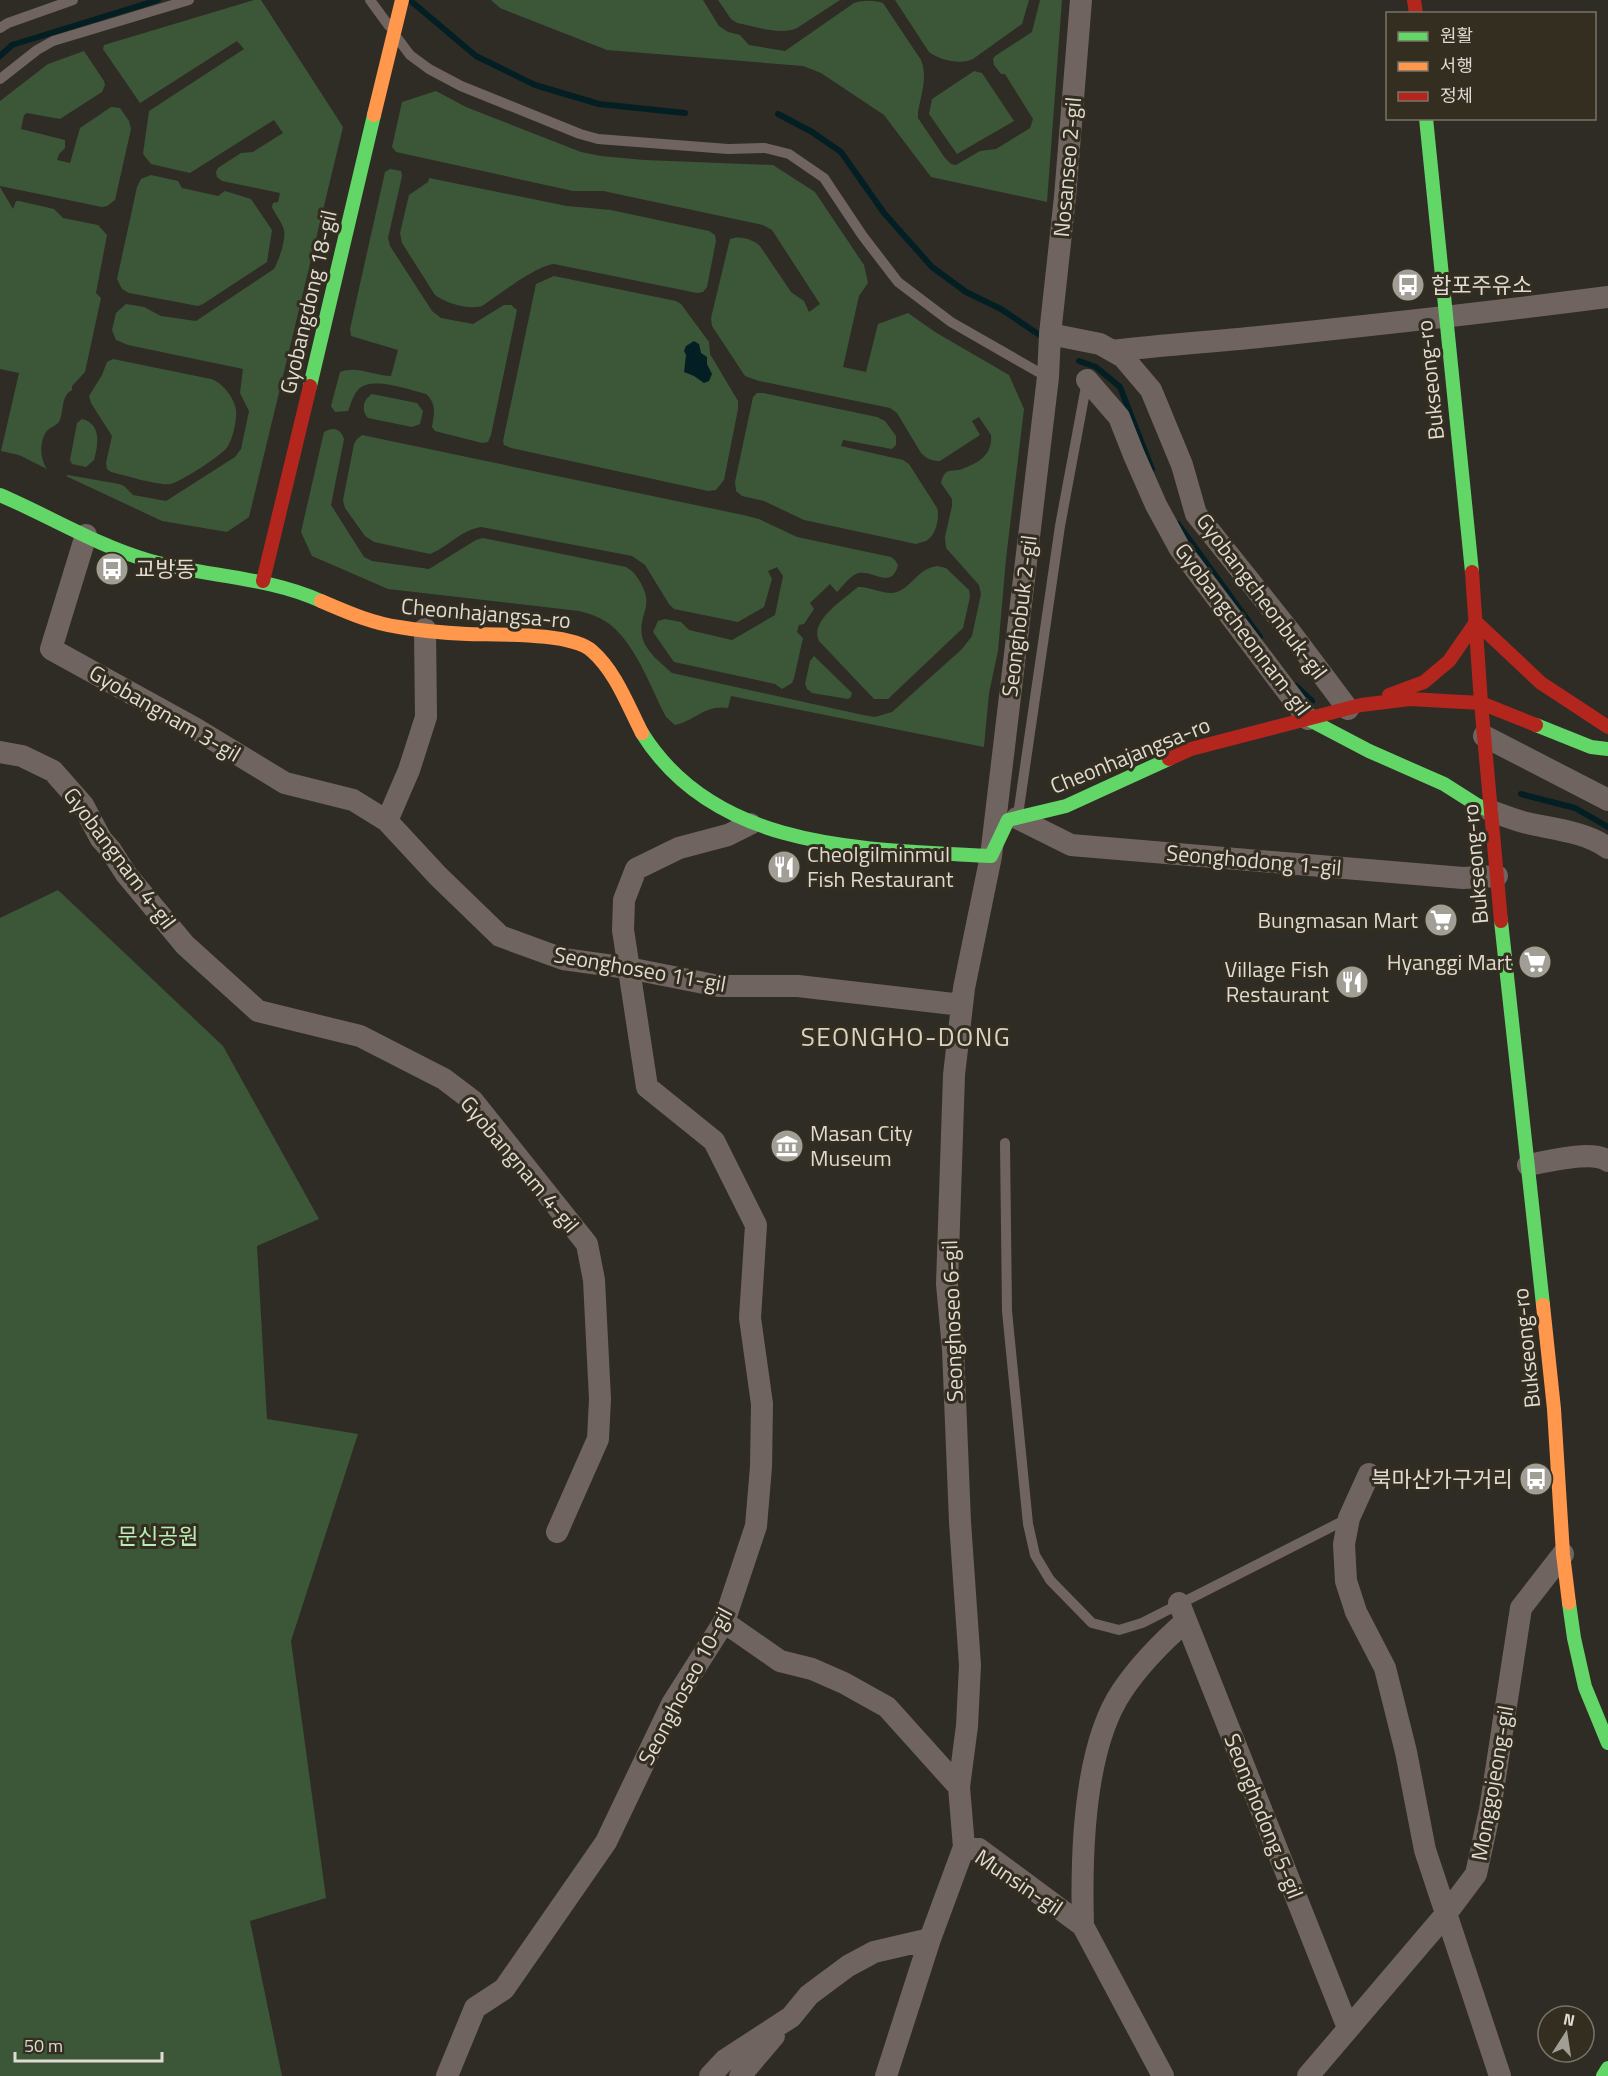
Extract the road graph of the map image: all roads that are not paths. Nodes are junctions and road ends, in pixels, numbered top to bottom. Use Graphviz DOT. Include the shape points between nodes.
graph roads {
  1 [pos="73,0"];
  2 [pos="189,0"];
  3 [pos="370,0"];
  4 [pos="1082,0"];
  5 [pos="401,5"];
  6 [pos="0,28"];
  7 [pos="395,34"];
  8 [pos="0,79"];
  9 [pos="1426,120"];
  10 [pos="1608,297"];
  11 [pos="1445,318"];
  12 [pos="1050,334"];
  13 [pos="1113,351"];
  14 [pos="1048,377"];
  15 [pos="1087,380"];
  16 [pos="0,495"];
  17 [pos="86,535"];
  18 [pos="263,581"];
  19 [pos="1476,622"];
  20 [pos="425,629"];
  21 [pos="1481,703"];
  22 [pos="1355,707"];
  23 [pos="1308,719"];
  24 [pos="1608,727"];
  25 [pos="1484,736"];
  26 [pos="1608,749"];
  27 [pos="0,752"];
  28 [pos="1608,800"];
  29 [pos="1491,811"];
  30 [pos="1017,818"];
  31 [pos="387,821"];
  32 [pos="750,824"];
  33 [pos="1608,848"];
  34 [pos="991,856"];
  35 [pos="1497,876"];
  36 [pos="628,968"];
  37 [pos="962,1005"];
  38 [pos="1005,1143"];
  39 [pos="1608,1161"];
  40 [pos="1528,1165"];
  41 [pos="1369,1474"];
  42 [pos="1349,1518"];
  43 [pos="557,1532"];
  44 [pos="1563,1554"];
  45 [pos="1183,1612"];
  46 [pos="724,1622"];
  47 [pos="1608,1743"];
  48 [pos="959,1787"];
  49 [pos="964,1847"];
  50 [pos="1446,1914"];
  51 [pos="1083,1926"];
  52 [pos="930,1939"];
  53 [pos="790,2017"];
  54 [pos="1348,2028"];
  55 [pos="1608,2068"];
  56 [pos="447,2076"];
  57 [pos="710,2076"];
  58 [pos="740,2076"];
  59 [pos="886,2076"];
  60 [pos="1163,2076"];
  61 [pos="1308,2076"];
  62 [pos="1500,2076"];
  63 [pos="1603,2076"];
  1 -- 6 [label="lane"];
  2 -- 8 [label="lane" via="54,41"];
  3 -- 7 [label="lane"];
  4 -- 12 [label="street, Nosanseo 2-gil"];
  5 -- 7 [label="main road, Gyobangdong 18-gil"];
  7 -- 14 [label="lane" via="410,55 437,74 580,134 598,139 765,148 789,153 824,178 898,282 951,322"];
  7 -- 18 [label="main road, Gyobangdong 18-gil"];
  9 -- 11 [label="main road, Bukseong-ro"];
  10 -- 11 [label="street"];
  11 -- 13 [label="street"];
  11 -- 19 [label="main road, Bukseong-ro"];
  12 -- 13 [label="street, Gyobangcheonbuk-gil" via="1100,344"];
  12 -- 14 [label="street, Nosanseo 2-gil"];
  13 -- 22 [label="street, Gyobangcheonbuk-gil" via="1151,390 1182,465 1196,514"];
  14 -- 34 [label="street, Seonghobuk 2-gil"];
  15 -- 23 [label="street, Gyobangcheonnam-gil" via="1119,417 1180,549"];
  15 -- 30 [label="lane" via="1060,526"];
  16 -- 17 [label="main road, Cheonhajangsa-ro"];
  17 -- 18 [label="main road, Cheonhajangsa-ro" via="146,560"];
  17 -- 31 [label="street, Gyobangnam 3-gil" via="51,649 285,783 353,800"];
  18 -- 20 [label="main road, Cheonhajangsa-ro" via="304,593 372,622"];
  19 -- 21 [label="main road, Bukseong-ro"];
  19 -- 22 [label="main road" via="1449,661 1424,682"];
  19 -- 24 [label="main road" via="1541,683"];
  20 -- 31 [label="street" via="426,717"];
  20 -- 32 [label="main road, Cheonhajangsa-ro" via="546,637 590,648 602,660 650,745 662,759 695,791"];
  21 -- 22 [label="main road, Cheonhajangsa-ro" via="1410,699"];
  21 -- 25 [label="main road, Bukseong-ro"];
  21 -- 26 [label="main road, Cheonhajangsa-ro" via="1592,747"];
  22 -- 23 [label="main road, Cheonhajangsa-ro"];
  23 -- 29 [label="main road, Gyobangcheonnam-gil" via="1444,784"];
  23 -- 30 [label="main road, Cheonhajangsa-ro" via="1191,749 1066,806"];
  25 -- 28 [label="street"];
  25 -- 29 [label="main road, Bukseong-ro"];
  27 -- 43 [label="street, Gyobangnam 4-gil" via="22,756 53,771 83,805 126,874 185,945 258,1011 360,1036 444,1079 472,1101 586,1244 594,1292 600,1399 598,1439"];
  29 -- 33 [label="street, Gyobangcheonnam-gil" via="1559,829"];
  29 -- 35 [label="main road, Bukseong-ro"];
  30 -- 34 [label="main road" via="1008,820"];
  30 -- 35 [label="street, Seonghodong 1-gil" via="1071,845 1463,878"];
  31 -- 36 [label="street, Seonghoseo 11-gil" via="500,936 563,959"];
  32 -- 34 [label="main road, Cheonhajangsa-ro" via="828,845"];
  32 -- 36 [label="street, Seonghoseo 10-gil" via="728,835 679,848 636,869 624,900"];
  34 -- 37 [label="street, Seonghoseo 6-gil"];
  35 -- 40 [label="main road, Bukseong-ro"];
  36 -- 37 [label="street, Seonghoseo 11-gil" via="719,986 798,986"];
  36 -- 46 [label="street, Seonghoseo 10-gil" via="647,1087 714,1141 756,1225 750,1318 762,1404 760,1479 756,1526"];
  37 -- 48 [label="street, Seonghoseo 6-gil" via="953,1086 947,1284 970,1665"];
  38 -- 45 [label="lane" via="1007,1311 1028,1524 1035,1556 1050,1580 1092,1623 1119,1630"];
  39 -- 40 [label="street" via="1602,1156 1575,1157"];
  40 -- 44 [label="main road, Bukseong-ro" via="1554,1409"];
  41 -- 42 [label="street"];
  42 -- 45 [label="lane"];
  42 -- 50 [label="street" via="1344,1544 1346,1581 1356,1612 1385,1668 1425,1850"];
  44 -- 47 [label="main road, Bukseong-ro" via="1583,1678"];
  44 -- 50 [label="street, Monggojeong-gil" via="1521,1608 1490,1810 1476,1874"];
  45 -- 51 [label="street" via="1120,1692 1095,1754 1082,1872"];
  45 -- 54 [label="street, Seonghodong 5-gil"];
  46 -- 48 [label="street" via="780,1661 812,1669 887,1707"];
  46 -- 56 [label="street, Seonghoseo 10-gil" via="672,1704 606,1842 504,1989 475,2008"];
  48 -- 49 [label="street, Seonghoseo 6-gil"];
  49 -- 51 [label="street, Munsin-gil" via="979,1849"];
  49 -- 52 [label="street, Munsin-gil"];
  50 -- 54 [label="street, Monggojeong-gil"];
  50 -- 62 [label="street"];
  51 -- 60 [label="street, Munsin-gil"];
  52 -- 53 [label="street" via="874,1952 848,1966 809,1995"];
  52 -- 59 [label="street, Munsin-gil"];
  53 -- 57 [label="street" via="725,2060"];
  53 -- 58 [label="street"];
  54 -- 61 [label="street, Monggojeong-gil"];
  55 -- 63 [label="main road"];
}
